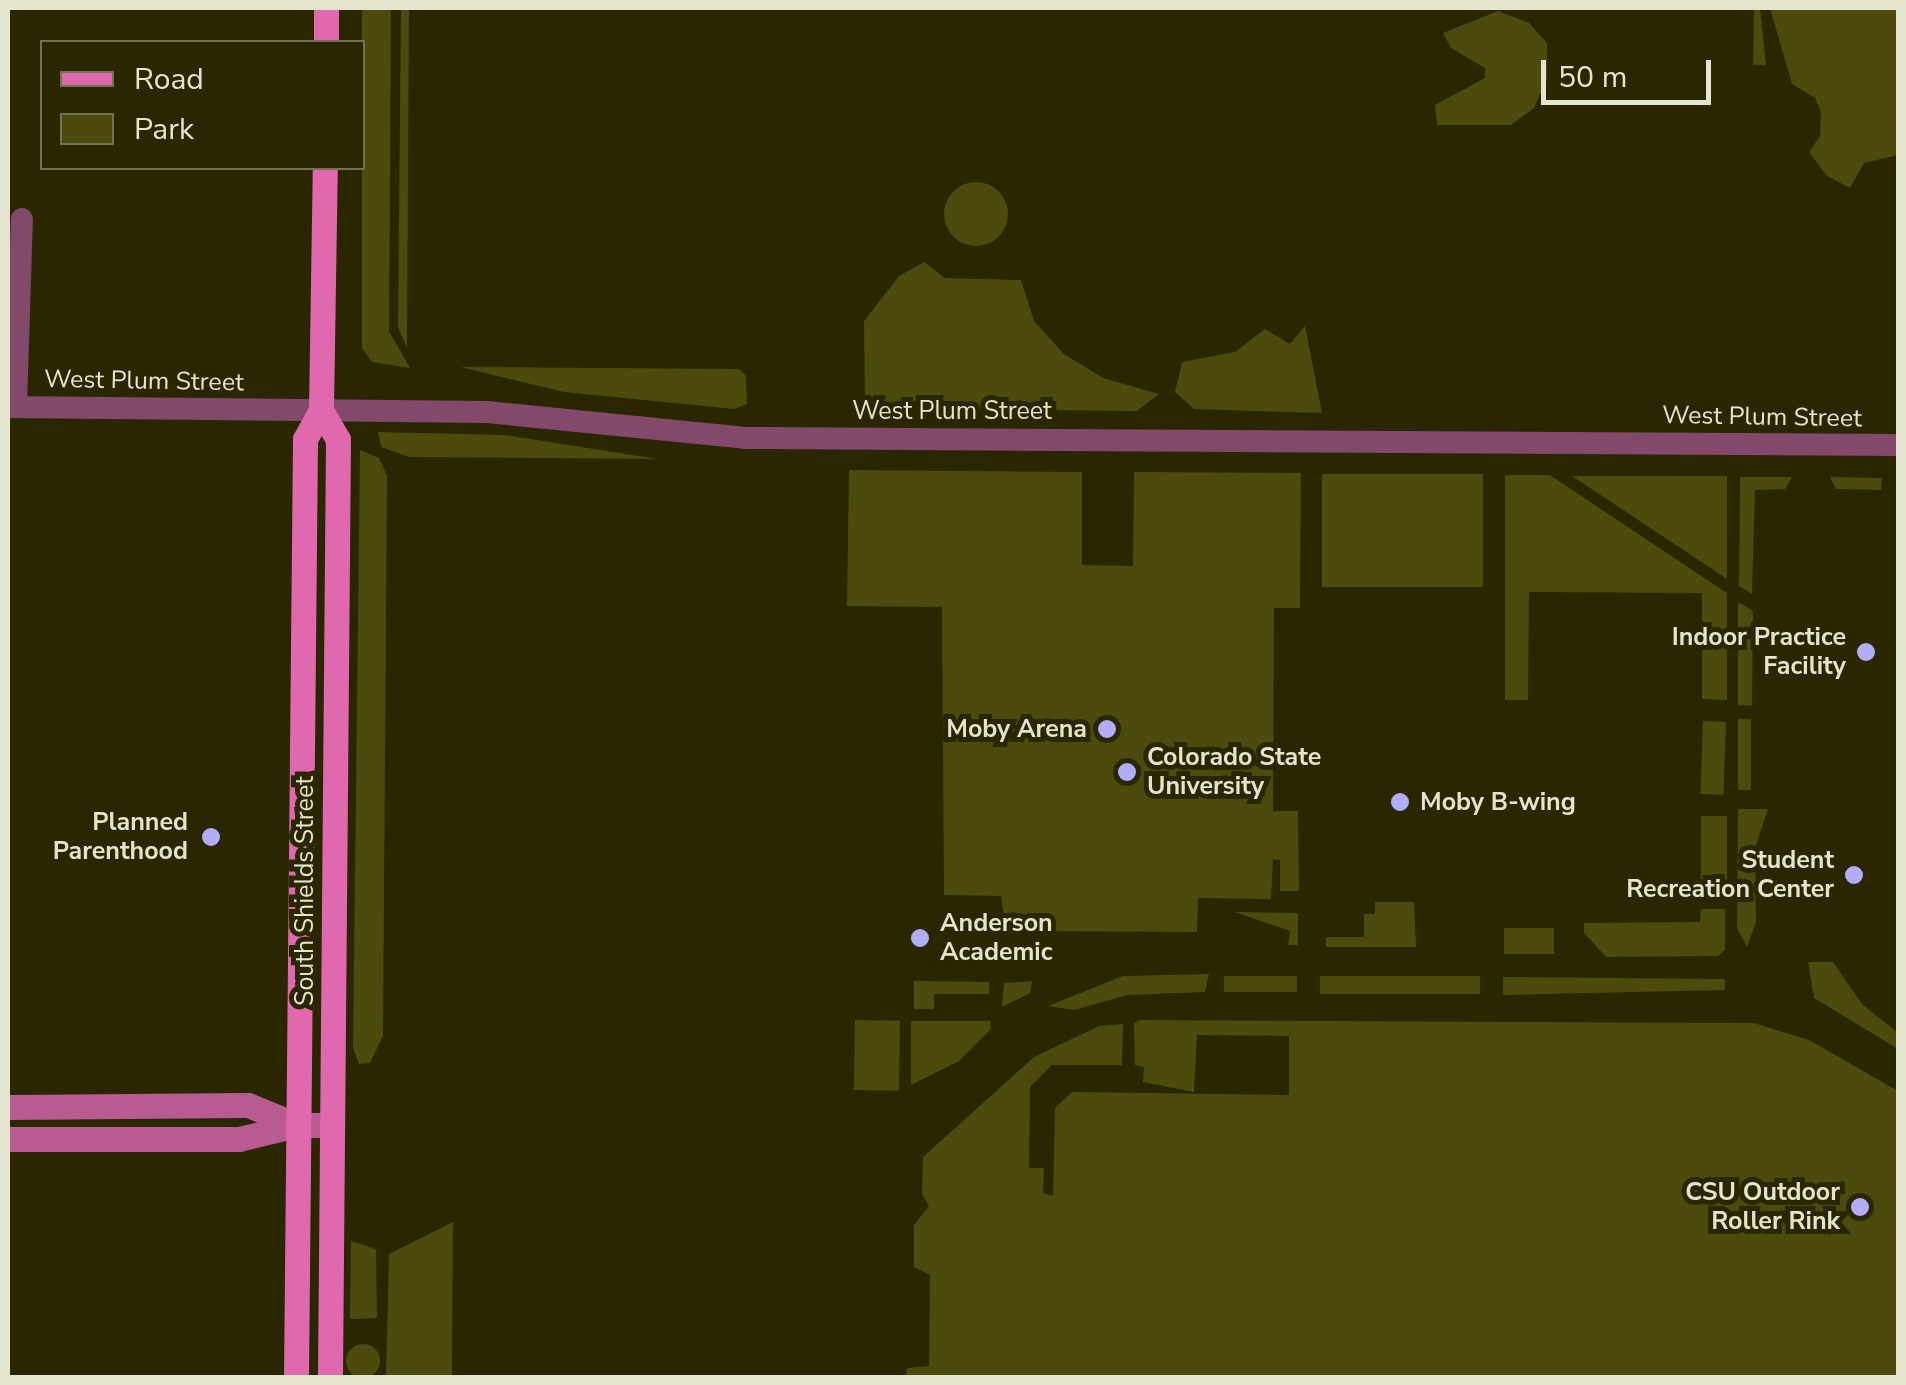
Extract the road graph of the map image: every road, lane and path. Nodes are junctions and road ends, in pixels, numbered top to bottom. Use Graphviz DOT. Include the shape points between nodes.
graph roads {
  1 [pos="326,8"];
  2 [pos="326,40"];
  3 [pos="325,170"];
  4 [pos="22,220"];
  5 [pos="12,407"];
  6 [pos="321,410"];
  7 [pos="1898,446"];
  8 [pos="8,1106"];
  9 [pos="297,1125"];
  10 [pos="331,1125"];
  11 [pos="8,1140"];
  12 [pos="296,1378"];
  13 [pos="330,1378"];
  1 -- 2 [label="main road"];
  3 -- 6 [label="main road, South Shields Street"];
  4 -- 5 [label="street"];
  5 -- 6 [label="street, West Plum Street"];
  6 -- 7 [label="street, West Plum Street" via="487,412 746,438"];
  6 -- 9 [label="main road, South Shields Street" via="305,439"];
  6 -- 10 [label="main road, South Shields Street" via="338,439"];
  8 -- 9 [label="main road" via="248,1105"];
  9 -- 10 [label="main road"];
  9 -- 11 [label="main road" via="238,1139"];
  9 -- 12 [label="main road, South Shields Street"];
  10 -- 13 [label="main road, South Shields Street"];
}
